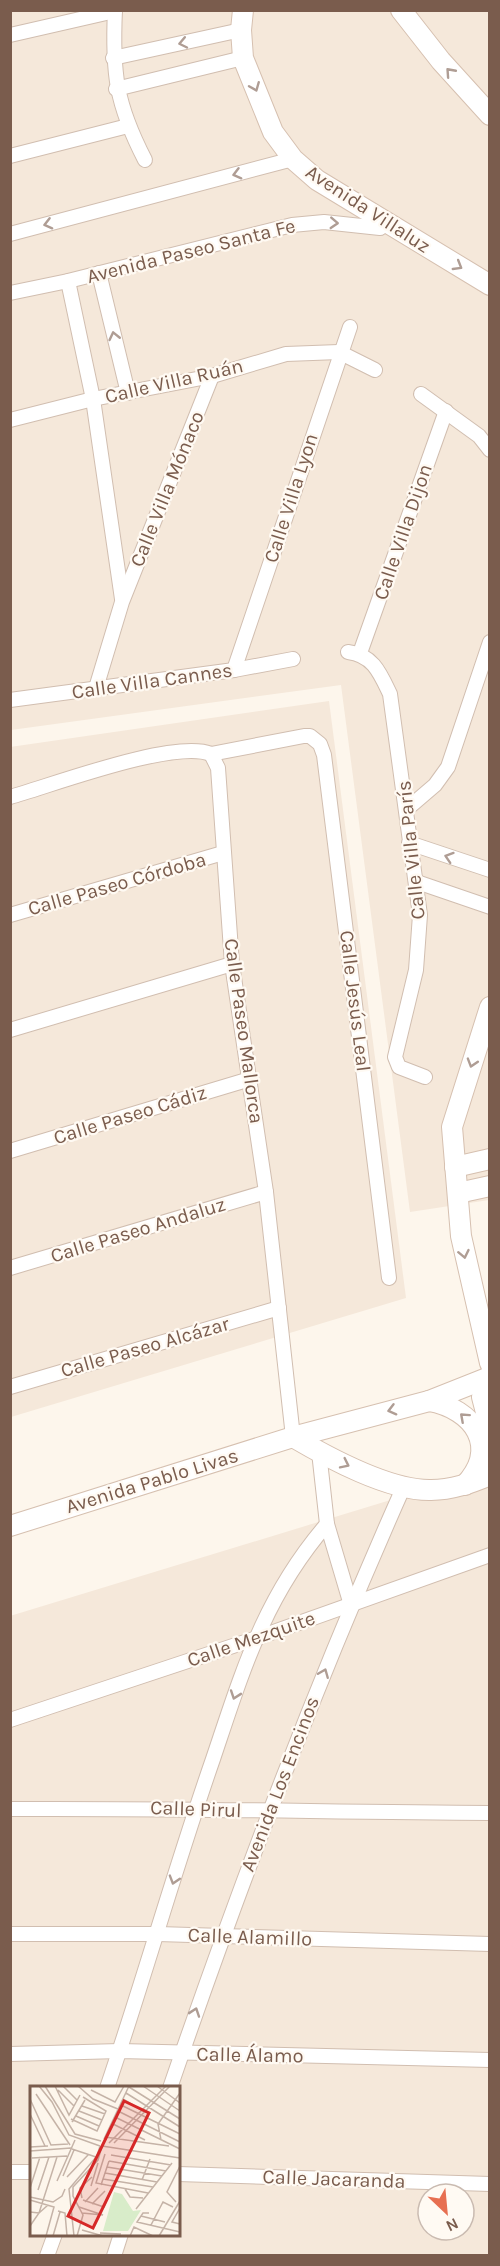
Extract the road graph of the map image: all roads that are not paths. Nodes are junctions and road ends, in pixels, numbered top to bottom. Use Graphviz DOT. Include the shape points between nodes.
graph roads {
  1 [pos="401,10"];
  2 [pos="115,11"];
  3 [pos="242,20"];
  4 [pos="10,35"];
  5 [pos="113,58"];
  6 [pos="243,58"];
  7 [pos="116,89"];
  8 [pos="489,115"];
  9 [pos="128,126"];
  10 [pos="10,156"];
  11 [pos="293,159"];
  12 [pos="145,160"];
  13 [pos="379,225"];
  14 [pos="10,234"];
  15 [pos="99,273"];
  16 [pos="68,281"];
  17 [pos="489,285"];
  18 [pos="10,293"];
  19 [pos="350,327"];
  20 [pos="339,352"];
  21 [pos="375,370"];
  22 [pos="212,376"];
  23 [pos="128,393"];
  24 [pos="421,394"];
  25 [pos="93,399"];
  26 [pos="446,411"];
  27 [pos="10,420"];
  28 [pos="489,450"];
  29 [pos="122,602"];
  30 [pos="489,642"];
  31 [pos="354,653"];
  32 [pos="293,658"];
  33 [pos="234,670"];
  34 [pos="96,688"];
  35 [pos="10,700"];
  36 [pos="211,754"];
  37 [pos="10,797"];
  38 [pos="407,809"];
  39 [pos="409,843"];
  40 [pos="223,853"];
  41 [pos="489,870"];
  42 [pos="417,882"];
  43 [pos="489,907"];
  44 [pos="10,915"];
  45 [pos="232,964"];
  46 [pos="489,1007"];
  47 [pos="10,1030"];
  48 [pos="425,1077"];
  49 [pos="250,1079"];
  50 [pos="10,1150"];
  51 [pos="489,1159"];
  52 [pos="455,1167"];
  53 [pos="489,1186"];
  54 [pos="266,1192"];
  55 [pos="458,1193"];
  56 [pos="10,1268"];
  57 [pos="389,1278"];
  58 [pos="279,1308"];
  59 [pos="486,1340"];
  60 [pos="489,1372"];
  61 [pos="10,1387"];
  62 [pos="429,1401"];
  63 [pos="489,1428"];
  64 [pos="293,1437"];
  65 [pos="319,1452"];
  66 [pos="489,1475"];
  67 [pos="465,1485"];
  68 [pos="404,1486"];
  69 [pos="327,1524"];
  70 [pos="10,1526"];
  71 [pos="489,1555"];
  72 [pos="351,1605"];
  73 [pos="254,1639"];
  74 [pos="10,1720"];
  75 [pos="196,1808"];
  76 [pos="10,1809"];
  77 [pos="268,1812"];
  78 [pos="489,1813"];
  79 [pos="10,1934"];
  80 [pos="158,1934"];
  81 [pos="221,1937"];
  82 [pos="489,1944"];
  83 [pos="120,2051"];
  84 [pos="10,2054"];
  85 [pos="181,2054"];
  86 [pos="489,2060"];
  87 [pos="108,2086"];
  88 [pos="171,2086"];
  89 [pos="10,2172"];
  90 [pos="30,2172"];
  91 [pos="180,2174"];
  92 [pos="489,2184"];
  93 [pos="55,2236"];
  94 [pos="121,2236"];
  95 [pos="47,2256"];
  96 [pos="114,2256"];
  8 -- 1 [label="street, one-way"];
  2 -- 4 [label="street"];
  2 -- 5 [label="street"];
  3 -- 5 [label="street, one-way"];
  3 -- 6 [label="street, Avenida Villaluz"];
  5 -- 7 [label="street"];
  6 -- 7 [label="street"];
  6 -- 11 [label="street, Avenida Villaluz, one-way" via="273,132"];
  7 -- 9 [label="street"];
  9 -- 10 [label="street"];
  9 -- 12 [label="street"];
  11 -- 13 [label="street, Avenida Villaluz"];
  11 -- 14 [label="street, one-way"];
  15 -- 13 [label="street, Avenida Paseo Santa Fe, one-way" via="292,225"];
  13 -- 17 [label="street, Avenida Villaluz, one-way"];
  15 -- 16 [label="street, Avenida Paseo Santa Fe"];
  23 -- 15 [label="street, one-way"];
  16 -- 18 [label="street, Avenida Paseo Santa Fe"];
  16 -- 25 [label="street, Calle Villa Mónaco"];
  19 -- 20 [label="street, Calle Villa Lyon"];
  20 -- 21 [label="street"];
  20 -- 22 [label="street, Calle Villa Ruán" via="286,354"];
  20 -- 33 [label="street, Calle Villa Lyon"];
  22 -- 23 [label="street, Calle Villa Ruán"];
  22 -- 29 [label="street, Calle Villa Mónaco"];
  23 -- 25 [label="street, Calle Villa Ruán"];
  24 -- 26 [label="street"];
  25 -- 27 [label="street, Calle Villa Ruán"];
  25 -- 29 [label="street, Calle Villa Mónaco"];
  26 -- 28 [label="street" via="479,436"];
  26 -- 31 [label="street, Calle Villa Dijon"];
  29 -- 34 [label="street, Calle Villa Mónaco"];
  30 -- 38 [label="street" via="448,767"];
  31 -- 38 [label="street, Calle Villa París" via="379,670 390,694"];
  32 -- 33 [label="street, Calle Villa Cannes"];
  33 -- 34 [label="street, Calle Villa Cannes"];
  34 -- 35 [label="street, Calle Villa Cannes"];
  36 -- 37 [label="street" via="200,750 150,756"];
  36 -- 40 [label="street, Calle Paseo Mallorca" via="218,768"];
  36 -- 57 [label="street, Calle Jesús Leal" via="304,736 315,739 324,755"];
  38 -- 39 [label="street, Calle Villa París"];
  41 -- 39 [label="street, one-way"];
  39 -- 42 [label="street, Calle Villa París"];
  40 -- 44 [label="street, Calle Paseo Córdoba"];
  40 -- 45 [label="street, Calle Paseo Mallorca"];
  42 -- 43 [label="street"];
  42 -- 48 [label="street, Calle Villa París" via="420,946 395,1057 399,1067"];
  45 -- 47 [label="street"];
  45 -- 49 [label="street, Calle Paseo Mallorca"];
  46 -- 52 [label="street, one-way" via="453,1127"];
  49 -- 50 [label="street, Calle Paseo Cádiz"];
  49 -- 54 [label="street, Calle Paseo Mallorca"];
  51 -- 52 [label="street"];
  52 -- 55 [label="street"];
  53 -- 55 [label="street"];
  54 -- 56 [label="street, Calle Paseo Andaluz"];
  54 -- 58 [label="street, Calle Paseo Mallorca"];
  55 -- 59 [label="street, one-way" via="461,1236"];
  58 -- 61 [label="street, Calle Paseo Alcázar"];
  58 -- 64 [label="street, Calle Paseo Mallorca"];
  59 -- 60 [label="street"];
  60 -- 62 [label="street, Avenida Pablo Livas"];
  60 -- 63 [label="street" via="482,1397"];
  62 -- 64 [label="street, Avenida Pablo Livas, one-way"];
  67 -- 62 [label="street, one-way" via="483,1453 475,1426 453,1407"];
  64 -- 65 [label="street"];
  64 -- 70 [label="street, Avenida Pablo Livas"];
  65 -- 68 [label="street, one-way" via="360,1472"];
  65 -- 69 [label="street"];
  66 -- 67 [label="street"];
  67 -- 68 [label="street" via="431,1490"];
  68 -- 72 [label="street, Avenida Los Encinos"];
  69 -- 72 [label="street"];
  69 -- 73 [label="street" via="281,1586"];
  71 -- 72 [label="street, Calle Mezquite"];
  72 -- 73 [label="street, Calle Mezquite"];
  77 -- 72 [label="street, Avenida Los Encinos, one-way"];
  73 -- 74 [label="street, Calle Mezquite"];
  73 -- 75 [label="street, one-way"];
  75 -- 76 [label="street, Calle Pirul"];
  75 -- 77 [label="street, Calle Pirul"];
  75 -- 80 [label="street, one-way"];
  77 -- 78 [label="street, Calle Pirul"];
  77 -- 81 [label="street, Avenida Los Encinos"];
  79 -- 80 [label="street, Calle Alamillo"];
  80 -- 81 [label="street, Calle Alamillo"];
  80 -- 83 [label="street"];
  81 -- 82 [label="street, Calle Alamillo"];
  85 -- 81 [label="street, Avenida Los Encinos, one-way"];
  83 -- 84 [label="street, Calle Álamo"];
  83 -- 85 [label="street, Calle Álamo"];
  83 -- 87 [label="street"];
  85 -- 86 [label="street, Calle Álamo"];
  85 -- 88 [label="street, Avenida Los Encinos"];
  89 -- 90 [label="street"];
  91 -- 92 [label="street, Calle Jacaranda"];
  93 -- 95 [label="street"];
  94 -- 96 [label="street"];
}
